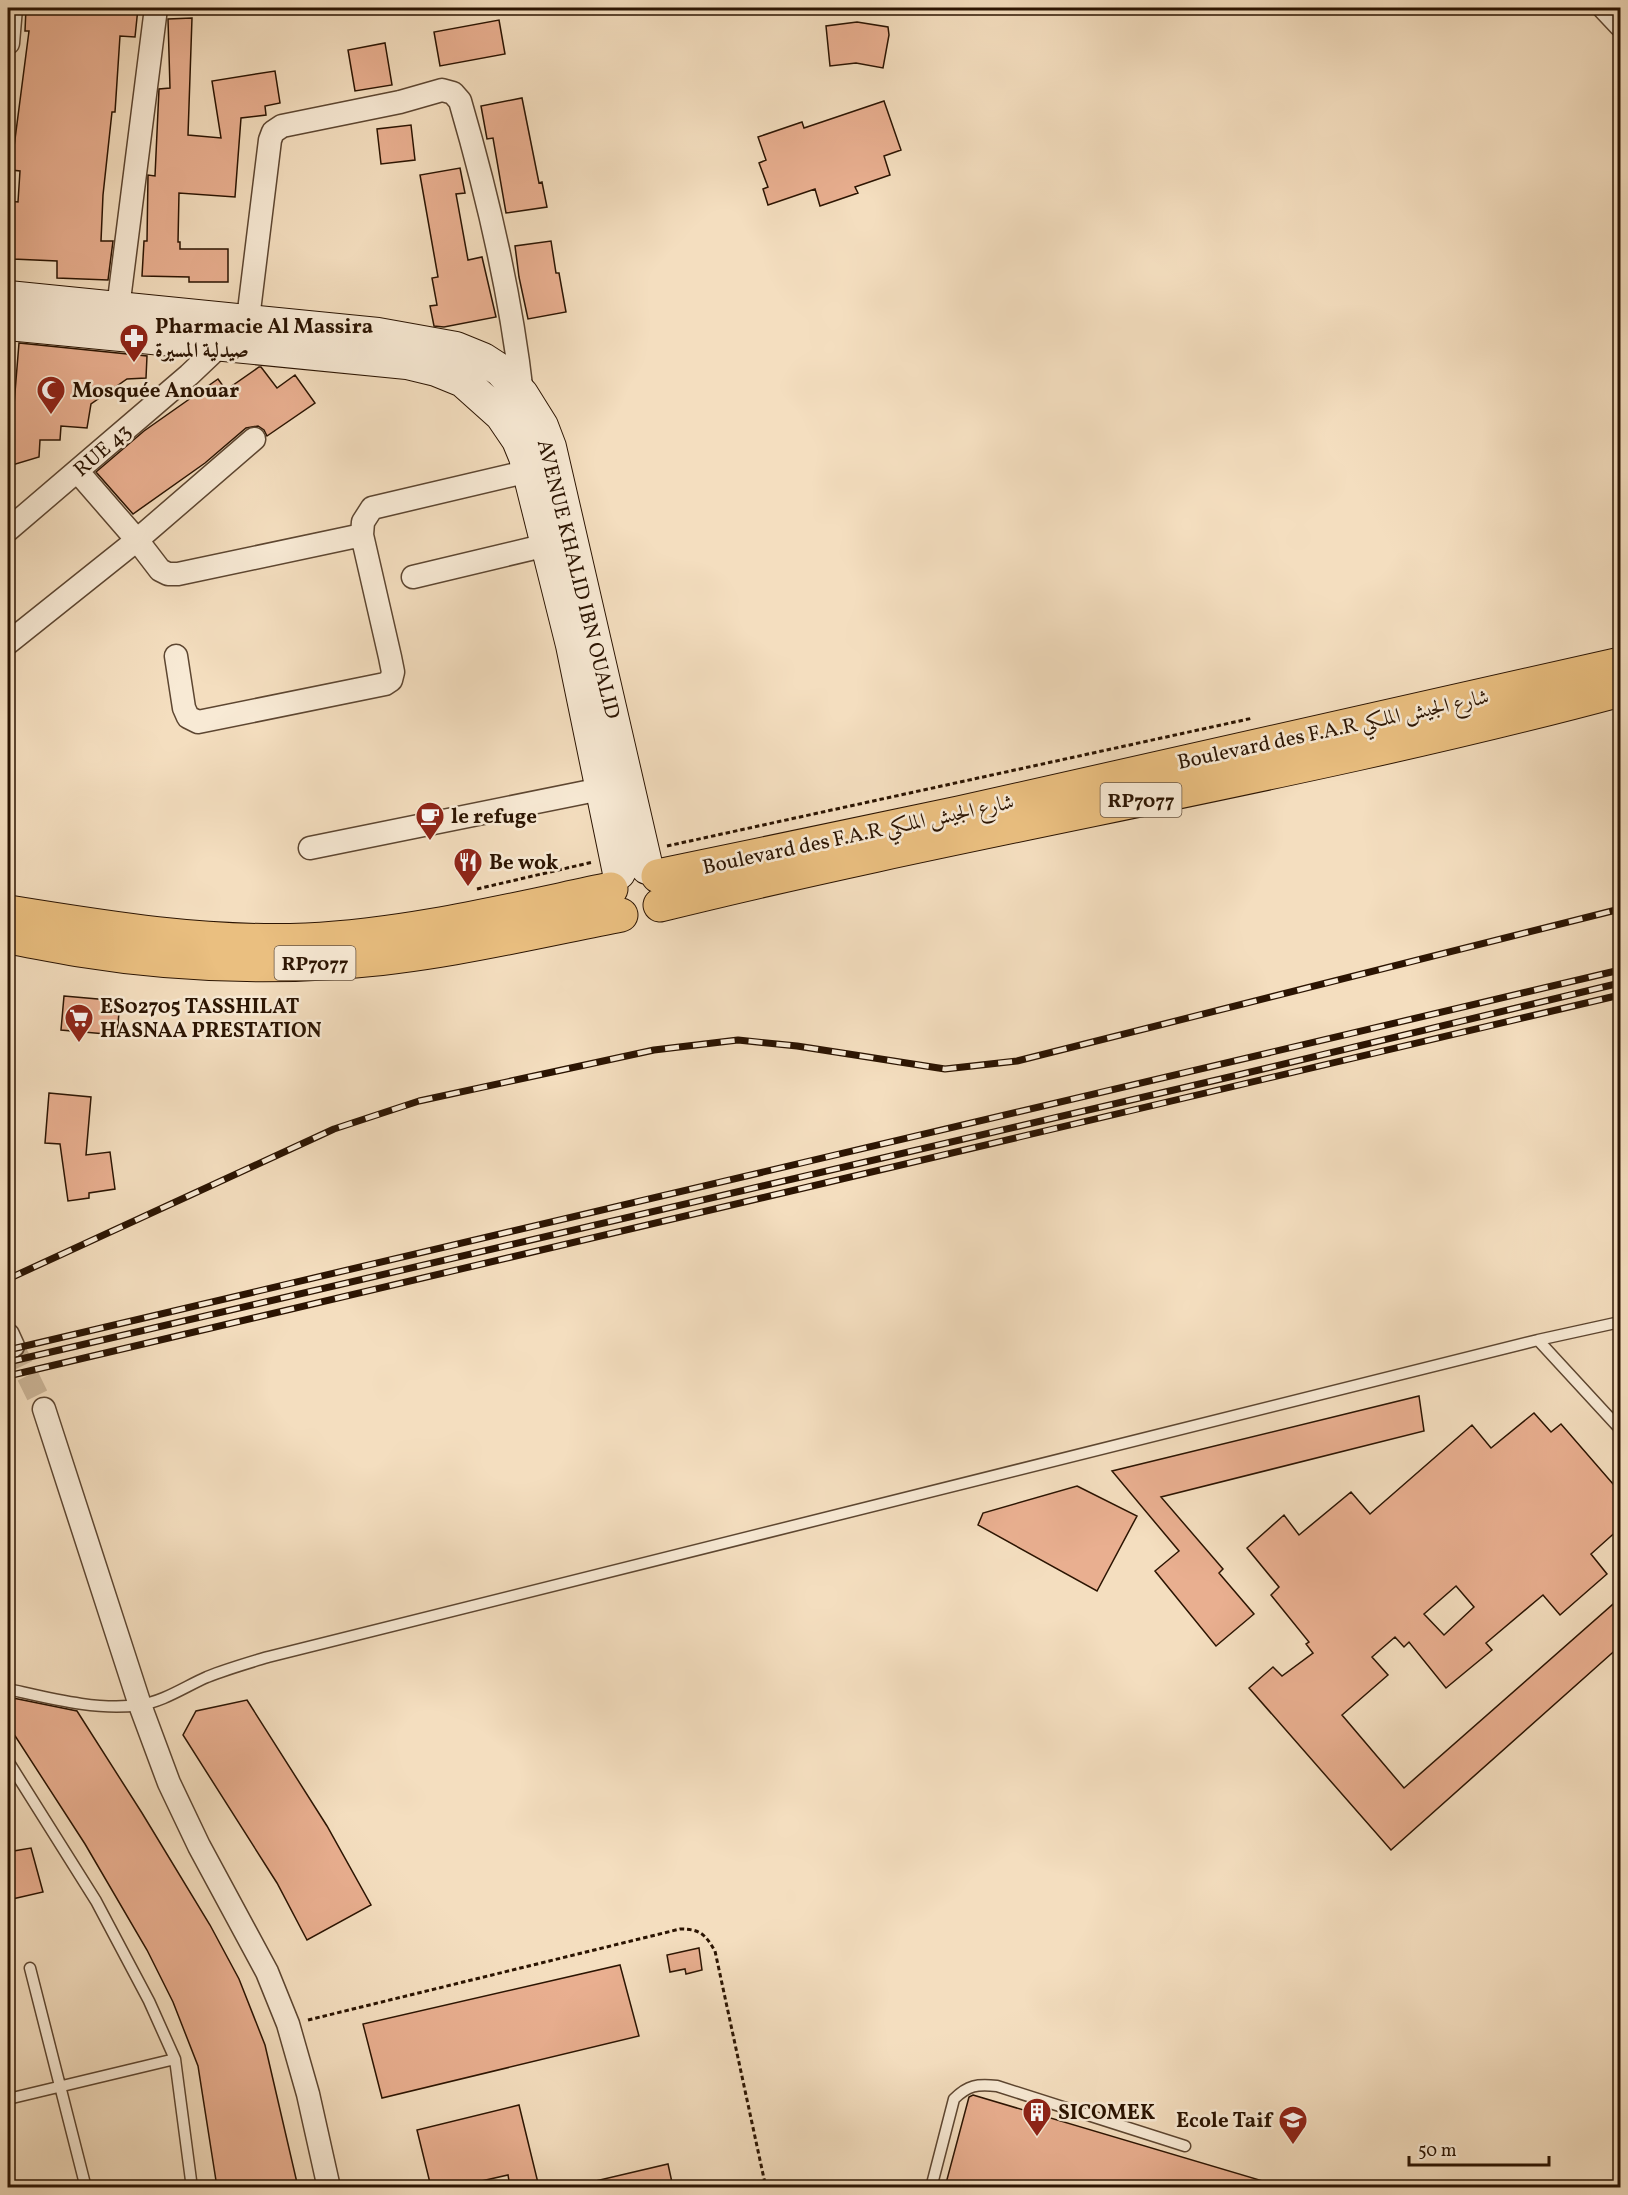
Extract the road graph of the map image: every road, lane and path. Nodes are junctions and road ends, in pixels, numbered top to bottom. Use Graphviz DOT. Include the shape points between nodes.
graph roads {
  1 [pos="11,8"];
  2 [pos="156,8"];
  3 [pos="1604,8"];
  4 [pos="1620,25"];
  5 [pos="8,43"];
  6 [pos="8,297"];
  7 [pos="118,308"];
  8 [pos="248,319"];
  9 [pos="8,324"];
  10 [pos="221,345"];
  11 [pos="522,394"];
  12 [pos="254,439"];
  13 [pos="529,471"];
  14 [pos="78,472"];
  15 [pos="8,530"];
  16 [pos="362,535"];
  17 [pos="137,540"];
  18 [pos="547,544"];
  19 [pos="413,577"];
  20 [pos="8,643"];
  21 [pos="176,656"];
  22 [pos="1620,664"];
  23 [pos="1620,690"];
  24 [pos="953,784"];
  25 [pos="602,789"];
  26 [pos="310,848"];
  27 [pos="634,879"];
  28 [pos="469,890"];
  29 [pos="8,912"];
  30 [pos="8,937"];
  31 [pos="1620,1322"];
  32 [pos="1538,1340"];
  33 [pos="44,1409"];
  34 [pos="1620,1429"];
  35 [pos="8,1689"];
  36 [pos="140,1705"];
  37 [pos="8,1761"];
  38 [pos="30,1968"];
  39 [pos="288,2025"];
  40 [pos="175,2059"];
  41 [pos="60,2087"];
  42 [pos="8,2099"];
  43 [pos="1185,2146"];
  44 [pos="86,2187"];
  45 [pos="192,2187"];
  46 [pos="329,2187"];
  47 [pos="766,2187"];
  48 [pos="931,2187"];
  1 -- 5 [label="street"];
  2 -- 7 [label="street"];
  3 -- 4 [label="street"];
  6 -- 7 [label="main road, AVENUE KHALID IBN OUALID"];
  7 -- 8 [label="main road, AVENUE KHALID IBN OUALID"];
  8 -- 10 [label="street, RUE 43"];
  8 -- 11 [label="main road, AVENUE KHALID IBN OUALID" via="378,334 456,348 500,370"];
  8 -- 11 [label="street" via="273,132 282,126 442,90 453,93 460,101 484,185 514,330"];
  9 -- 10 [label="main road, AVENUE KHALID IBN OUALID"];
  10 -- 13 [label="main road, AVENUE KHALID IBN OUALID" via="407,363 463,381 511,428"];
  10 -- 14 [label="street, RUE 43"];
  11 -- 27 [label="main road, AVENUE KHALID IBN OUALID" via="542,426 557,473"];
  12 -- 17 [label="street"];
  13 -- 16 [label="street" via="372,508 363,522"];
  13 -- 18 [label="main road, AVENUE KHALID IBN OUALID"];
  14 -- 15 [label="street, RUE 43"];
  14 -- 17 [label="street"];
  16 -- 17 [label="street" via="178,574 160,570"];
  16 -- 21 [label="street" via="392,680 198,722 188,717 184,708"];
  17 -- 20 [label="street"];
  18 -- 19 [label="street"];
  18 -- 25 [label="main road, AVENUE KHALID IBN OUALID"];
  22 -- 27 [label="main road, Boulevard des F.A.R شارع الجيش الملكي / RP7077" via="959,813"];
  23 -- 27 [label="main road, Boulevard des F.A.R شارع الجيش الملكي / RP7077" via="1362,752 778,876"];
  24 -- 27 [label="path"];
  25 -- 26 [label="street"];
  25 -- 27 [label="main road, AVENUE KHALID IBN OUALID"];
  27 -- 28 [label="path"];
  27 -- 29 [label="main road, Boulevard des F.A.R شارع الجيش الملكي / RP7077" via="452,923 305,940 182,937"];
  27 -- 30 [label="main road, Boulevard des F.A.R شارع الجيش الملكي / RP7077" via="401,956 331,963 193,962 81,951"];
  31 -- 32 [label="lane"];
  32 -- 34 [label="lane"];
  32 -- 36 [label="lane" via="268,1657"];
  33 -- 36 [label="street"];
  35 -- 36 [label="lane" via="71,1702"];
  36 -- 39 [label="street" via="169,1783 267,1972"];
  37 -- 40 [label="lane" via="96,1901"];
  38 -- 41 [label="lane"];
  39 -- 46 [label="street" via="309,2094"];
  39 -- 47 [label="path" via="680,1929 694,1929 707,1937 715,1951"];
  40 -- 41 [label="lane"];
  40 -- 45 [label="lane"];
  41 -- 42 [label="lane"];
  41 -- 44 [label="lane"];
  43 -- 48 [label="lane" via="996,2086 981,2085 964,2088 954,2099"];
}
